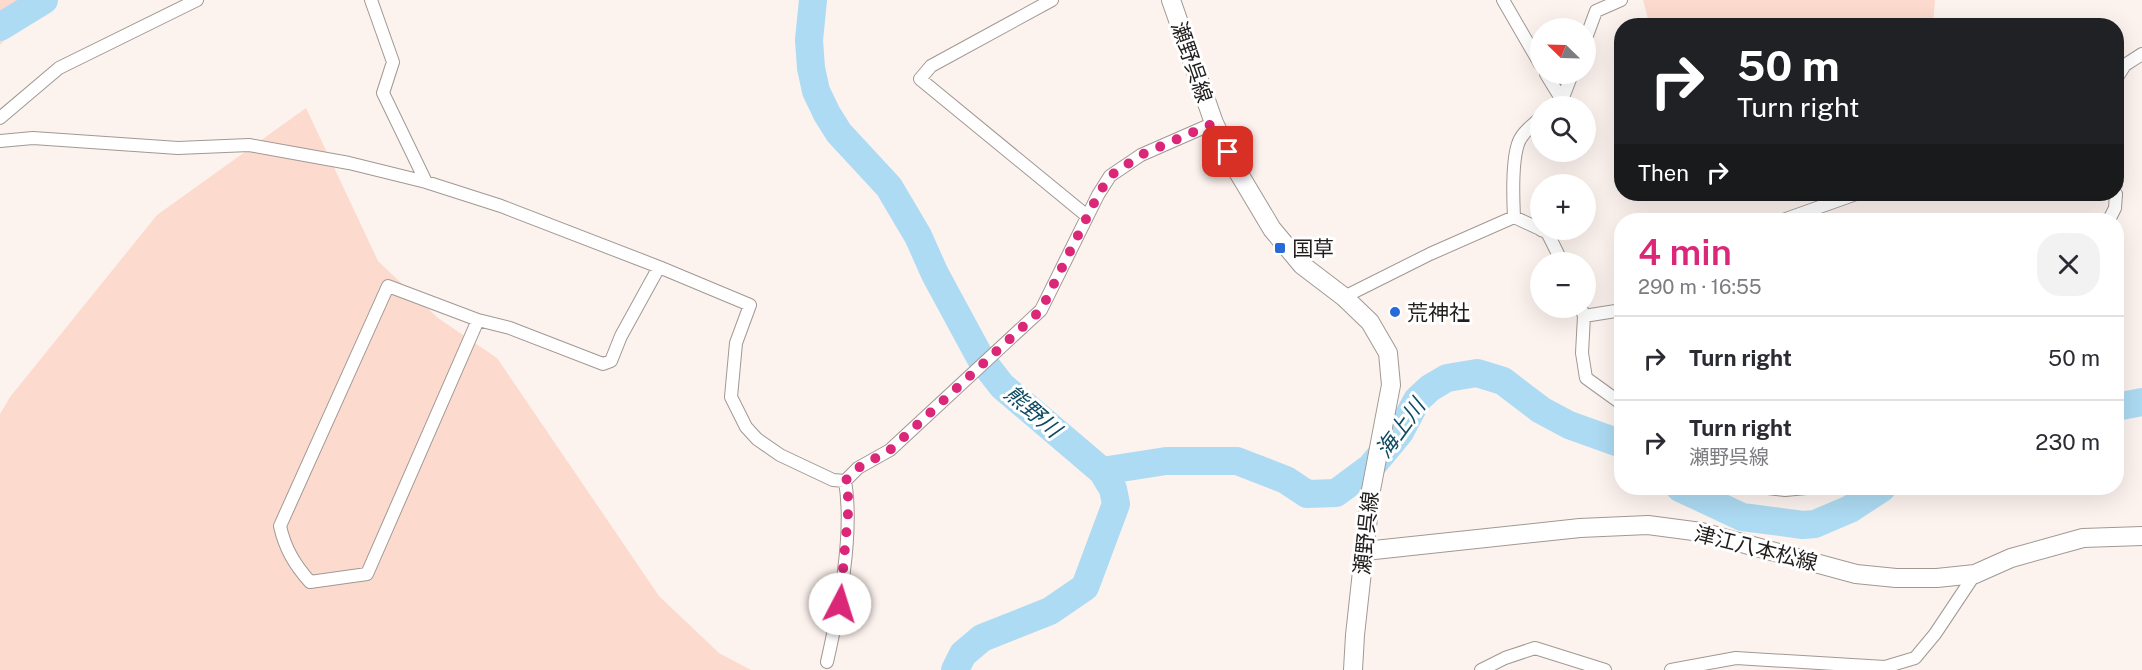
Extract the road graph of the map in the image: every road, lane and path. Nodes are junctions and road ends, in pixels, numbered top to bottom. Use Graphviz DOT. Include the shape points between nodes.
graph roads {
  1 [pos="197,0"];
  2 [pos="371,0"];
  3 [pos="1052,0"];
  4 [pos="1171,0"];
  5 [pos="1503,0"];
  6 [pos="1621,0"];
  7 [pos="1593,18"];
  8 [pos="1530,47"];
  9 [pos="2142,54"];
  10 [pos="2124,67"];
  11 [pos="0,118"];
  12 [pos="1214,123"];
  13 [pos="1530,127"];
  14 [pos="0,141"];
  15 [pos="426,182"];
  16 [pos="1837,201"];
  17 [pos="1804,213"];
  18 [pos="1087,216"];
  19 [pos="1514,217"];
  20 [pos="1530,225"];
  21 [pos="659,267"];
  22 [pos="1344,297"];
  23 [pos="1614,310"];
  24 [pos="1596,311"];
  25 [pos="1582,318"];
  26 [pos="478,320"];
  27 [pos="1614,398"];
  28 [pos="845,481"];
  29 [pos="2142,536"];
  30 [pos="1365,551"];
  31 [pos="1975,574"];
  32 [pos="1775,660"];
  33 [pos="827,662"];
  34 [pos="1353,670"];
  35 [pos="1481,670"];
  36 [pos="1605,670"];
  37 [pos="1671,670"];
  38 [pos="1764,670"];
  1 -- 11 [label="street" via="59,68"];
  2 -- 15 [label="street" via="393,62 383,93"];
  3 -- 18 [label="street" via="931,66 921,79"];
  4 -- 12 [label="main road, 瀬野呉線"];
  5 -- 8 [label="street"];
  6 -- 7 [label="street" via="1596,11"];
  9 -- 10 [label="street"];
  12 -- 18 [label="street" via="1141,155 1110,176"];
  12 -- 22 [label="main road, 瀬野呉線" via="1272,229 1302,266"];
  13 -- 19 [label="street" via="1518,143"];
  14 -- 15 [label="street" via="33,138 178,148 249,145"];
  15 -- 21 [label="street" via="501,206"];
  16 -- 17 [label="street"];
  18 -- 28 [label="street" via="1041,310 890,450 858,468"];
  19 -- 20 [label="street"];
  19 -- 22 [label="street"];
  21 -- 26 [label="street" via="610,361 603,364 510,328"];
  21 -- 28 [label="street" via="750,305 736,343 731,397 746,427 780,455 833,480"];
  22 -- 30 [label="main road, 瀬野呉線" via="1370,322 1388,353 1390,385 1377,450"];
  23 -- 24 [label="street"];
  25 -- 27 [label="street" via="1586,378"];
  26 -- 26 [label="street" via="388,286 280,526 285,546 310,582 367,574"];
  28 -- 33 [label="street" via="849,502 840,604"];
  29 -- 31 [label="main road, 津江八本松線" via="2083,538 2011,558"];
  30 -- 31 [label="main road, 津江八本松線" via="1580,528 1648,525 1701,532 1856,574 1896,578"];
  30 -- 34 [label="main road, 瀬野呉線"];
  31 -- 32 [label="street" via="1915,658 1885,666"];
  32 -- 37 [label="street" via="1736,658"];
  32 -- 38 [label="street"];
  35 -- 36 [label="street" via="1535,648"];
}
